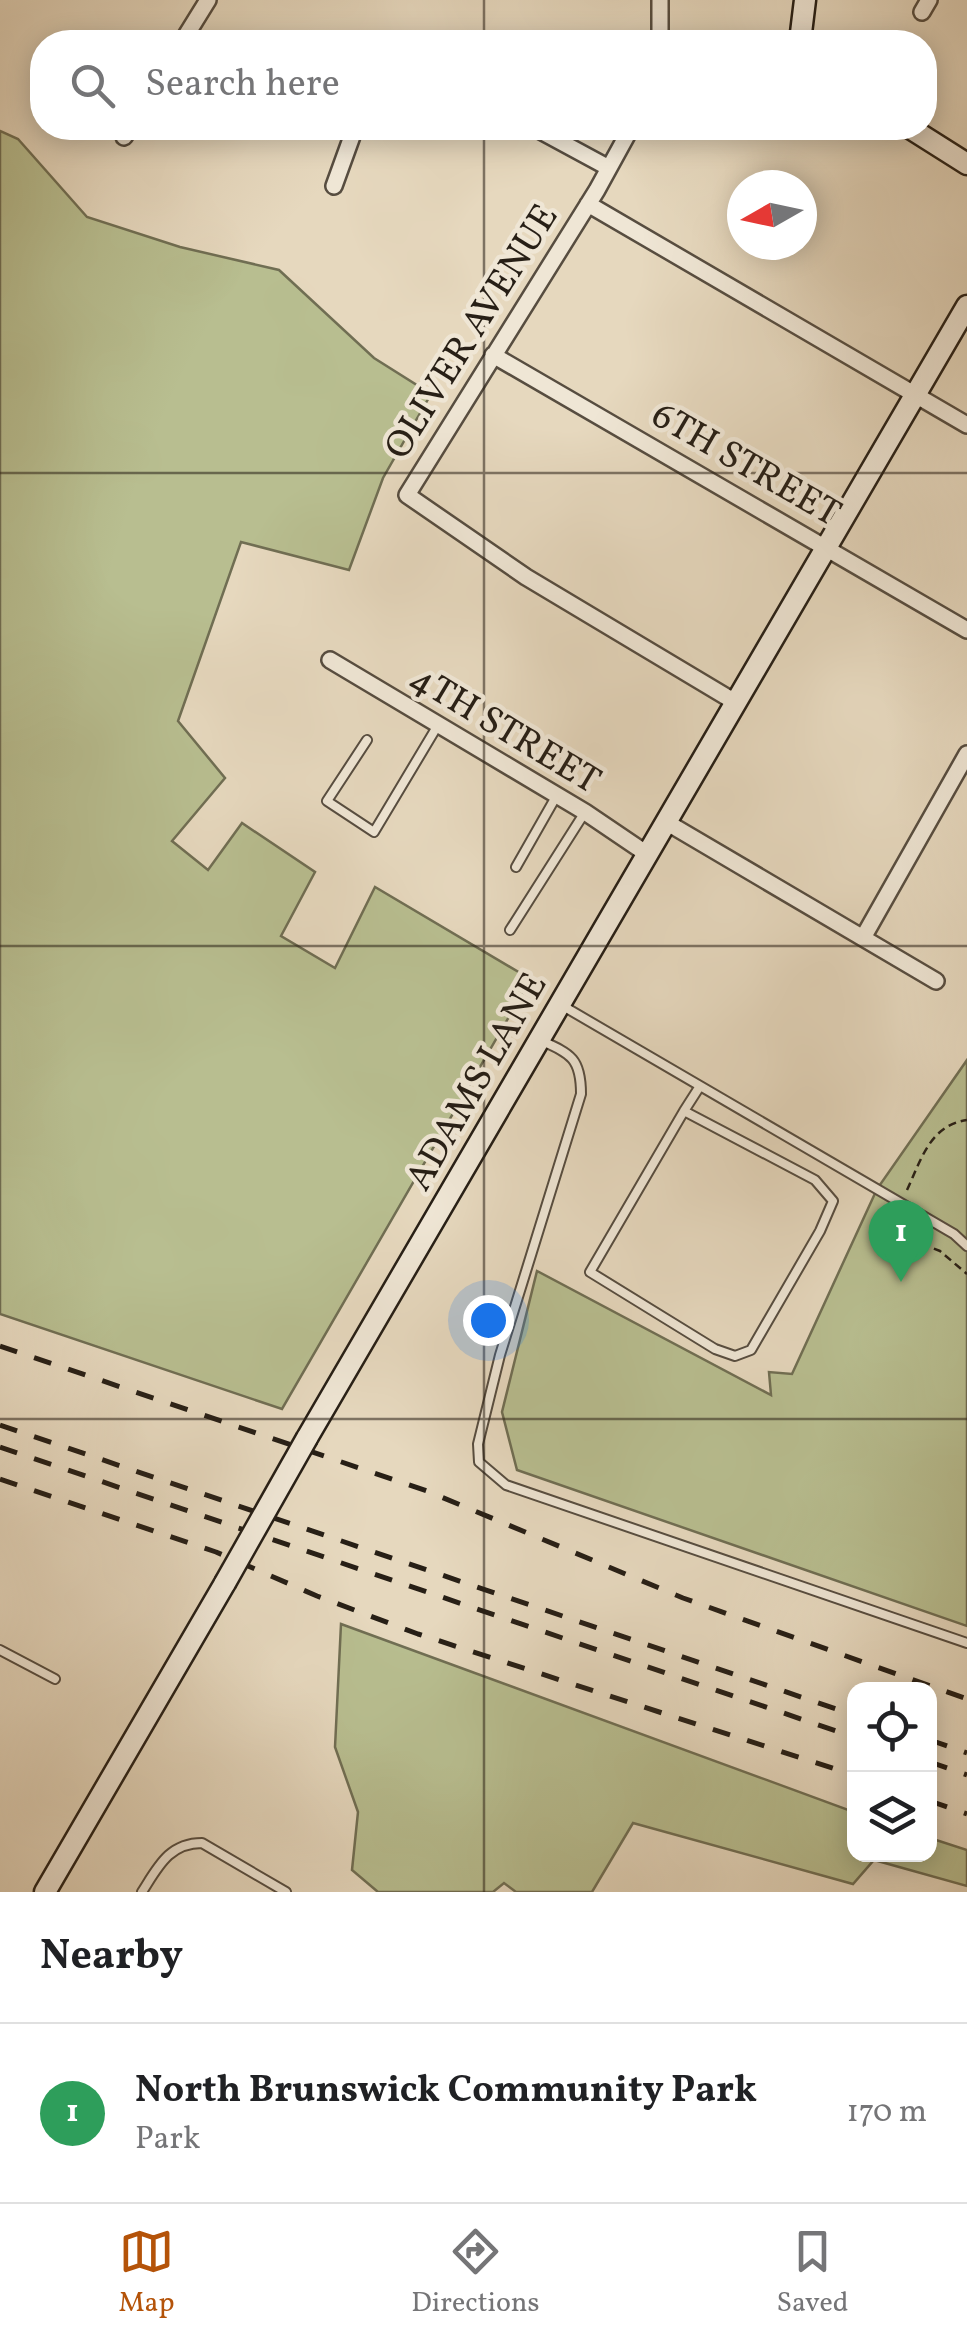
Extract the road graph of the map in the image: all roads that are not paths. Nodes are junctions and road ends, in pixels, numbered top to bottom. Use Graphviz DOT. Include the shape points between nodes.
graph roads {
  1 [pos="208,0"];
  2 [pos="660,0"];
  3 [pos="805,0"];
  4 [pos="189,30"];
  5 [pos="660,30"];
  6 [pos="801,30"];
  7 [pos="351,140"];
  8 [pos="557,140"];
  9 [pos="624,140"];
  10 [pos="929,140"];
  11 [pos="967,164"];
  12 [pos="609,168"];
  13 [pos="334,186"];
  14 [pos="588,204"];
  15 [pos="967,306"];
  16 [pos="493,355"];
  17 [pos="916,396"];
  18 [pos="967,425"];
  19 [pos="828,548"];
  20 [pos="967,630"];
  21 [pos="330,660"];
  22 [pos="735,702"];
  23 [pos="438,724"];
  24 [pos="367,740"];
  25 [pos="967,754"];
  26 [pos="557,795"];
  27 [pos="585,812"];
  28 [pos="666,822"];
  29 [pos="647,854"];
  30 [pos="516,868"];
  31 [pos="510,930"];
  32 [pos="864,936"];
  33 [pos="936,980"];
  34 [pos="560,1004"];
  35 [pos="540,1040"];
  36 [pos="700,1086"];
  37 [pos="684,1110"];
  38 [pos="967,1246"];
  39 [pos="967,1643"];
  40 [pos="0,1650"];
  41 [pos="55,1679"];
  42 [pos="45,1892"];
  43 [pos="142,1892"];
  44 [pos="286,1892"];
  1 -- 4 [label="street"];
  2 -- 5 [label="street"];
  3 -- 6 [label="street"];
  7 -- 13 [label="street"];
  8 -- 12 [label="street"];
  9 -- 12 [label="street, OLIVER AVENUE"];
  10 -- 11 [label="street"];
  12 -- 14 [label="street, OLIVER AVENUE"];
  14 -- 16 [label="street, OLIVER AVENUE"];
  14 -- 17 [label="street"];
  15 -- 17 [label="street, ADAMS LANE"];
  16 -- 19 [label="street, 6TH STREET"];
  16 -- 22 [label="street, OLIVER AVENUE" via="406,495 526,577"];
  17 -- 18 [label="street"];
  17 -- 19 [label="street, ADAMS LANE"];
  19 -- 20 [label="street, 6TH STREET"];
  19 -- 22 [label="street, ADAMS LANE"];
  21 -- 23 [label="street, 4TH STREET"];
  22 -- 28 [label="street, ADAMS LANE"];
  23 -- 24 [label="lane" via="374,832 327,801"];
  23 -- 26 [label="street, 4TH STREET"];
  25 -- 32 [label="street"];
  26 -- 27 [label="street, 4TH STREET"];
  26 -- 30 [label="lane"];
  27 -- 29 [label="street, 4TH STREET"];
  27 -- 31 [label="lane"];
  28 -- 29 [label="street, ADAMS LANE"];
  28 -- 32 [label="street"];
  29 -- 34 [label="street, ADAMS LANE"];
  32 -- 33 [label="street"];
  34 -- 35 [label="street, ADAMS LANE"];
  34 -- 36 [label="lane"];
  35 -- 39 [label="lane" via="575,1060 581,1094 500,1356 479,1462 506,1486"];
  35 -- 42 [label="street, ADAMS LANE, bridge"];
  36 -- 37 [label="lane"];
  36 -- 38 [label="lane"];
  37 -- 37 [label="lane" via="815,1180 833,1201 751,1350 735,1356 590,1272"];
  40 -- 41 [label="lane"];
  43 -- 44 [label="lane" via="166,1855 186,1843 202,1843"];
}
